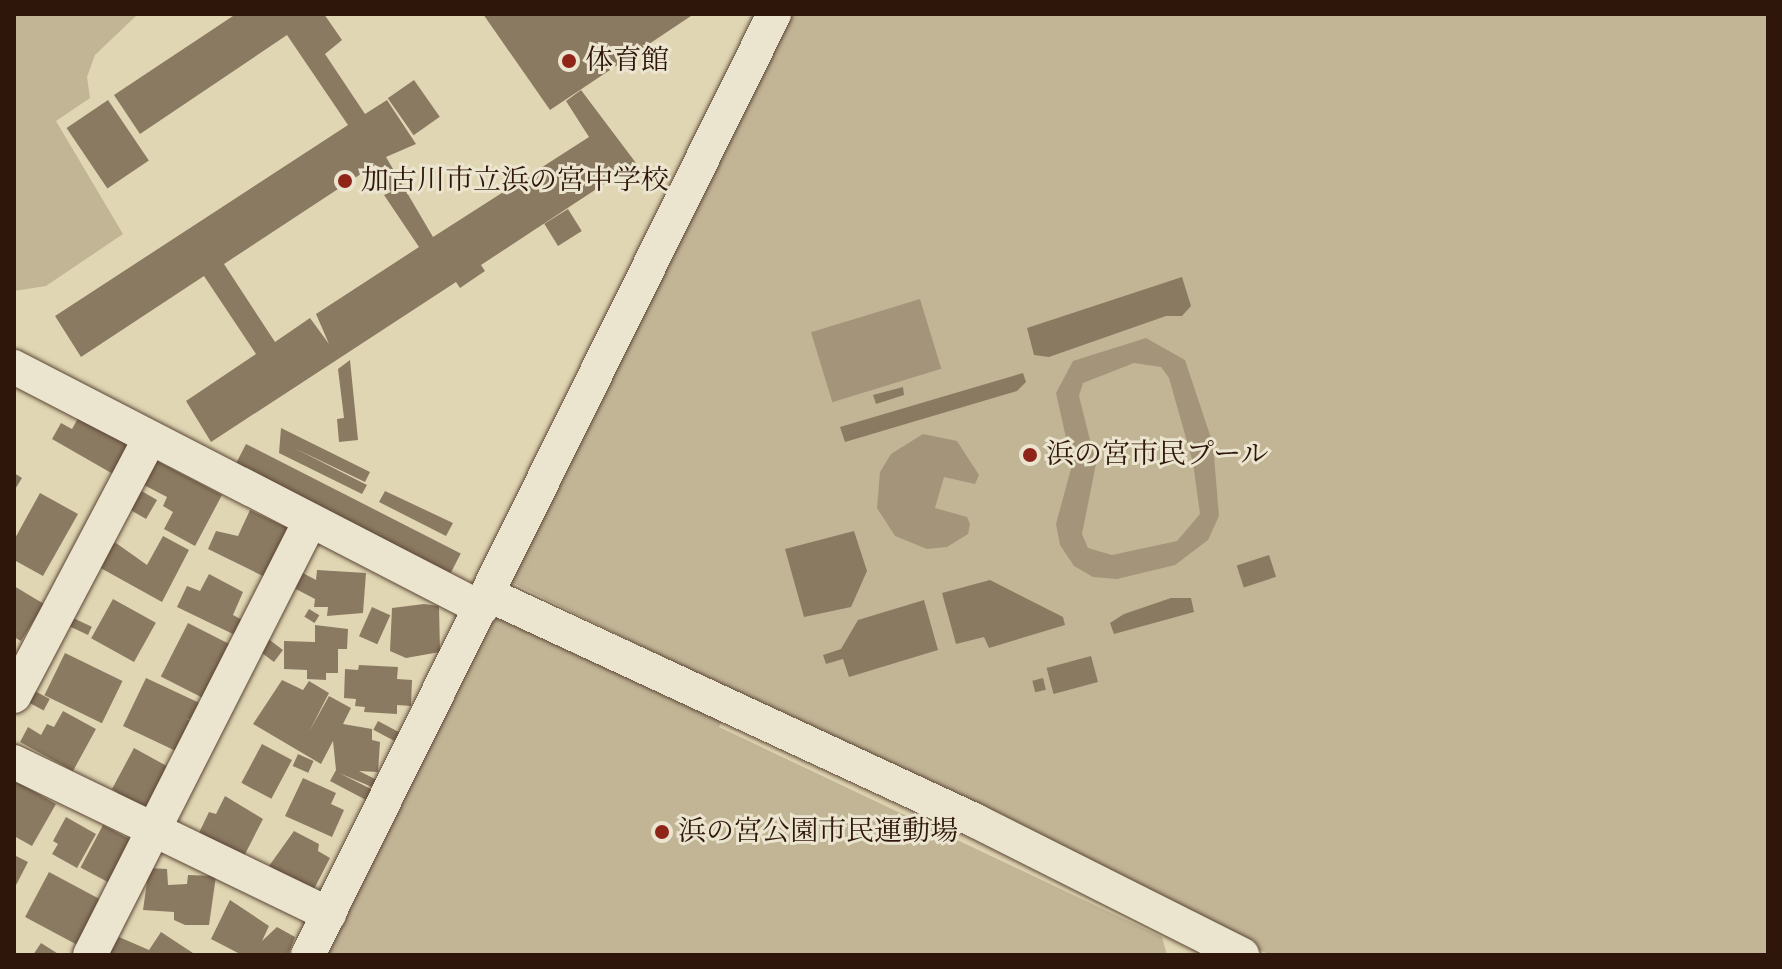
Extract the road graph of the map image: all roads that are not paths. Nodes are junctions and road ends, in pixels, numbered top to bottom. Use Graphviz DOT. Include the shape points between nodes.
graph roads {
  1 [pos="774,14"];
  2 [pos="14,367"];
  3 [pos="149,440"];
  4 [pos="310,521"];
  5 [pos="484,601"];
  6 [pos="14,696"];
  7 [pos="14,762"];
  8 [pos="154,830"];
  9 [pos="329,914"];
  10 [pos="90,955"];
  11 [pos="308,955"];
  12 [pos="1242,955"];
  1 -- 5 [label="street"];
  2 -- 3 [label="street"];
  3 -- 4 [label="street"];
  3 -- 6 [label="street"];
  4 -- 5 [label="street"];
  4 -- 8 [label="street"];
  5 -- 9 [label="street"];
  5 -- 12 [label="street" via="976,821"];
  7 -- 8 [label="street"];
  8 -- 9 [label="street"];
  8 -- 10 [label="street"];
  9 -- 11 [label="street"];
}
